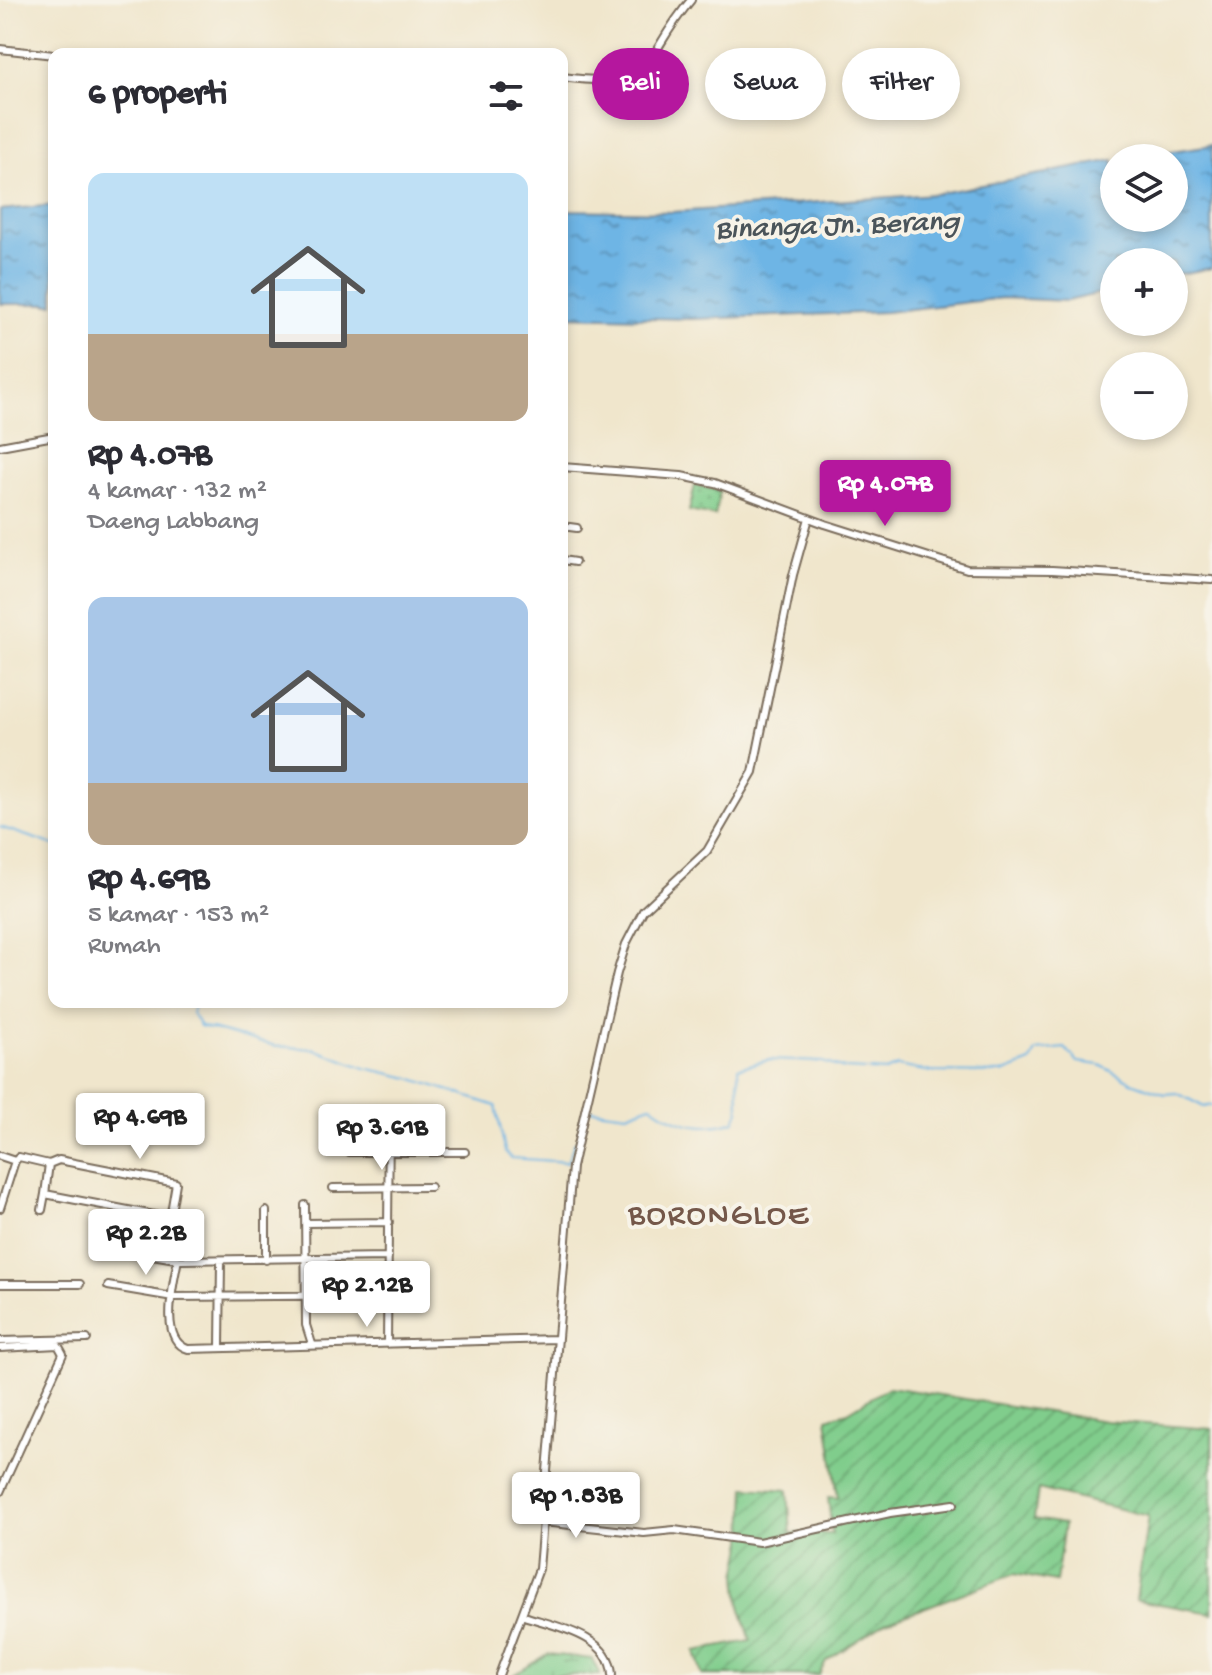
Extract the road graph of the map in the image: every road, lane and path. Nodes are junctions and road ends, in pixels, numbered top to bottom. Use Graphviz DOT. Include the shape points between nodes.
graph roads {
  1 [pos="691,0"];
  2 [pos="0,49"];
  3 [pos="48,54"];
  4 [pos="568,78"];
  5 [pos="48,437"];
  6 [pos="0,446"];
  7 [pos="568,467"];
  8 [pos="809,518"];
  9 [pos="568,527"];
  10 [pos="577,528"];
  11 [pos="568,561"];
  12 [pos="575,562"];
  13 [pos="1212,580"];
  14 [pos="389,1117"];
  15 [pos="349,1152"];
  16 [pos="389,1152"];
  17 [pos="465,1152"];
  18 [pos="0,1156"];
  19 [pos="15,1161"];
  20 [pos="49,1164"];
  21 [pos="389,1187"];
  22 [pos="430,1187"];
  23 [pos="333,1188"];
  24 [pos="45,1194"];
  25 [pos="305,1205"];
  26 [pos="0,1208"];
  27 [pos="42,1210"];
  28 [pos="266,1211"];
  29 [pos="170,1218"];
  30 [pos="180,1220"];
  31 [pos="389,1222"];
  32 [pos="306,1223"];
  33 [pos="106,1247"];
  34 [pos="388,1257"];
  35 [pos="178,1259"];
  36 [pos="306,1259"];
  37 [pos="221,1260"];
  38 [pos="266,1260"];
  39 [pos="0,1284"];
  40 [pos="80,1284"];
  41 [pos="108,1286"];
  42 [pos="305,1295"];
  43 [pos="388,1295"];
  44 [pos="173,1297"];
  45 [pos="220,1297"];
  46 [pos="87,1339"];
  47 [pos="557,1339"];
  48 [pos="0,1341"];
  49 [pos="312,1344"];
  50 [pos="387,1344"];
  51 [pos="0,1348"];
  52 [pos="220,1348"];
  53 [pos="0,1492"];
  54 [pos="954,1504"];
  55 [pos="543,1522"];
  56 [pos="524,1616"];
  57 [pos="499,1675"];
  58 [pos="612,1675"];
  1 -- 4 [label="street" via="639,74 613,82"];
  2 -- 3 [label="street"];
  5 -- 6 [label="street"];
  7 -- 8 [label="street" via="697,478"];
  8 -- 13 [label="street" via="967,569"];
  8 -- 47 [label="street" via="753,772 707,851 647,906 623,952 572,1167"];
  9 -- 10 [label="street"];
  11 -- 12 [label="street"];
  14 -- 16 [label="street"];
  15 -- 16 [label="street"];
  16 -- 17 [label="street"];
  16 -- 21 [label="street"];
  18 -- 19 [label="street"];
  19 -- 20 [label="street" via="19,1157"];
  19 -- 26 [label="street"];
  20 -- 24 [label="street"];
  20 -- 29 [label="street" via="59,1160 176,1183"];
  21 -- 22 [label="street"];
  21 -- 23 [label="street"];
  21 -- 31 [label="street"];
  24 -- 27 [label="street"];
  24 -- 29 [label="street"];
  25 -- 32 [label="street"];
  28 -- 38 [label="street"];
  29 -- 30 [label="street"];
  31 -- 32 [label="street"];
  31 -- 34 [label="street"];
  32 -- 36 [label="street"];
  33 -- 35 [label="street"];
  34 -- 36 [label="street"];
  34 -- 43 [label="street"];
  35 -- 37 [label="street"];
  35 -- 44 [label="street"];
  36 -- 38 [label="street"];
  36 -- 42 [label="street"];
  37 -- 38 [label="street"];
  37 -- 45 [label="street"];
  39 -- 40 [label="street"];
  41 -- 44 [label="street"];
  42 -- 43 [label="street"];
  42 -- 45 [label="street"];
  42 -- 49 [label="street"];
  43 -- 50 [label="street"];
  44 -- 45 [label="street"];
  44 -- 52 [label="street" via="171,1326 177,1342 188,1349"];
  45 -- 52 [label="street"];
  46 -- 48 [label="street"];
  47 -- 50 [label="street"];
  47 -- 55 [label="street"];
  49 -- 50 [label="street"];
  49 -- 52 [label="street"];
  51 -- 53 [label="street" via="58,1345 63,1354"];
  54 -- 55 [label="street" via="759,1542 674,1530 644,1533"];
  55 -- 56 [label="street" via="539,1569"];
  56 -- 57 [label="street"];
  56 -- 58 [label="street" via="597,1644"];
}
